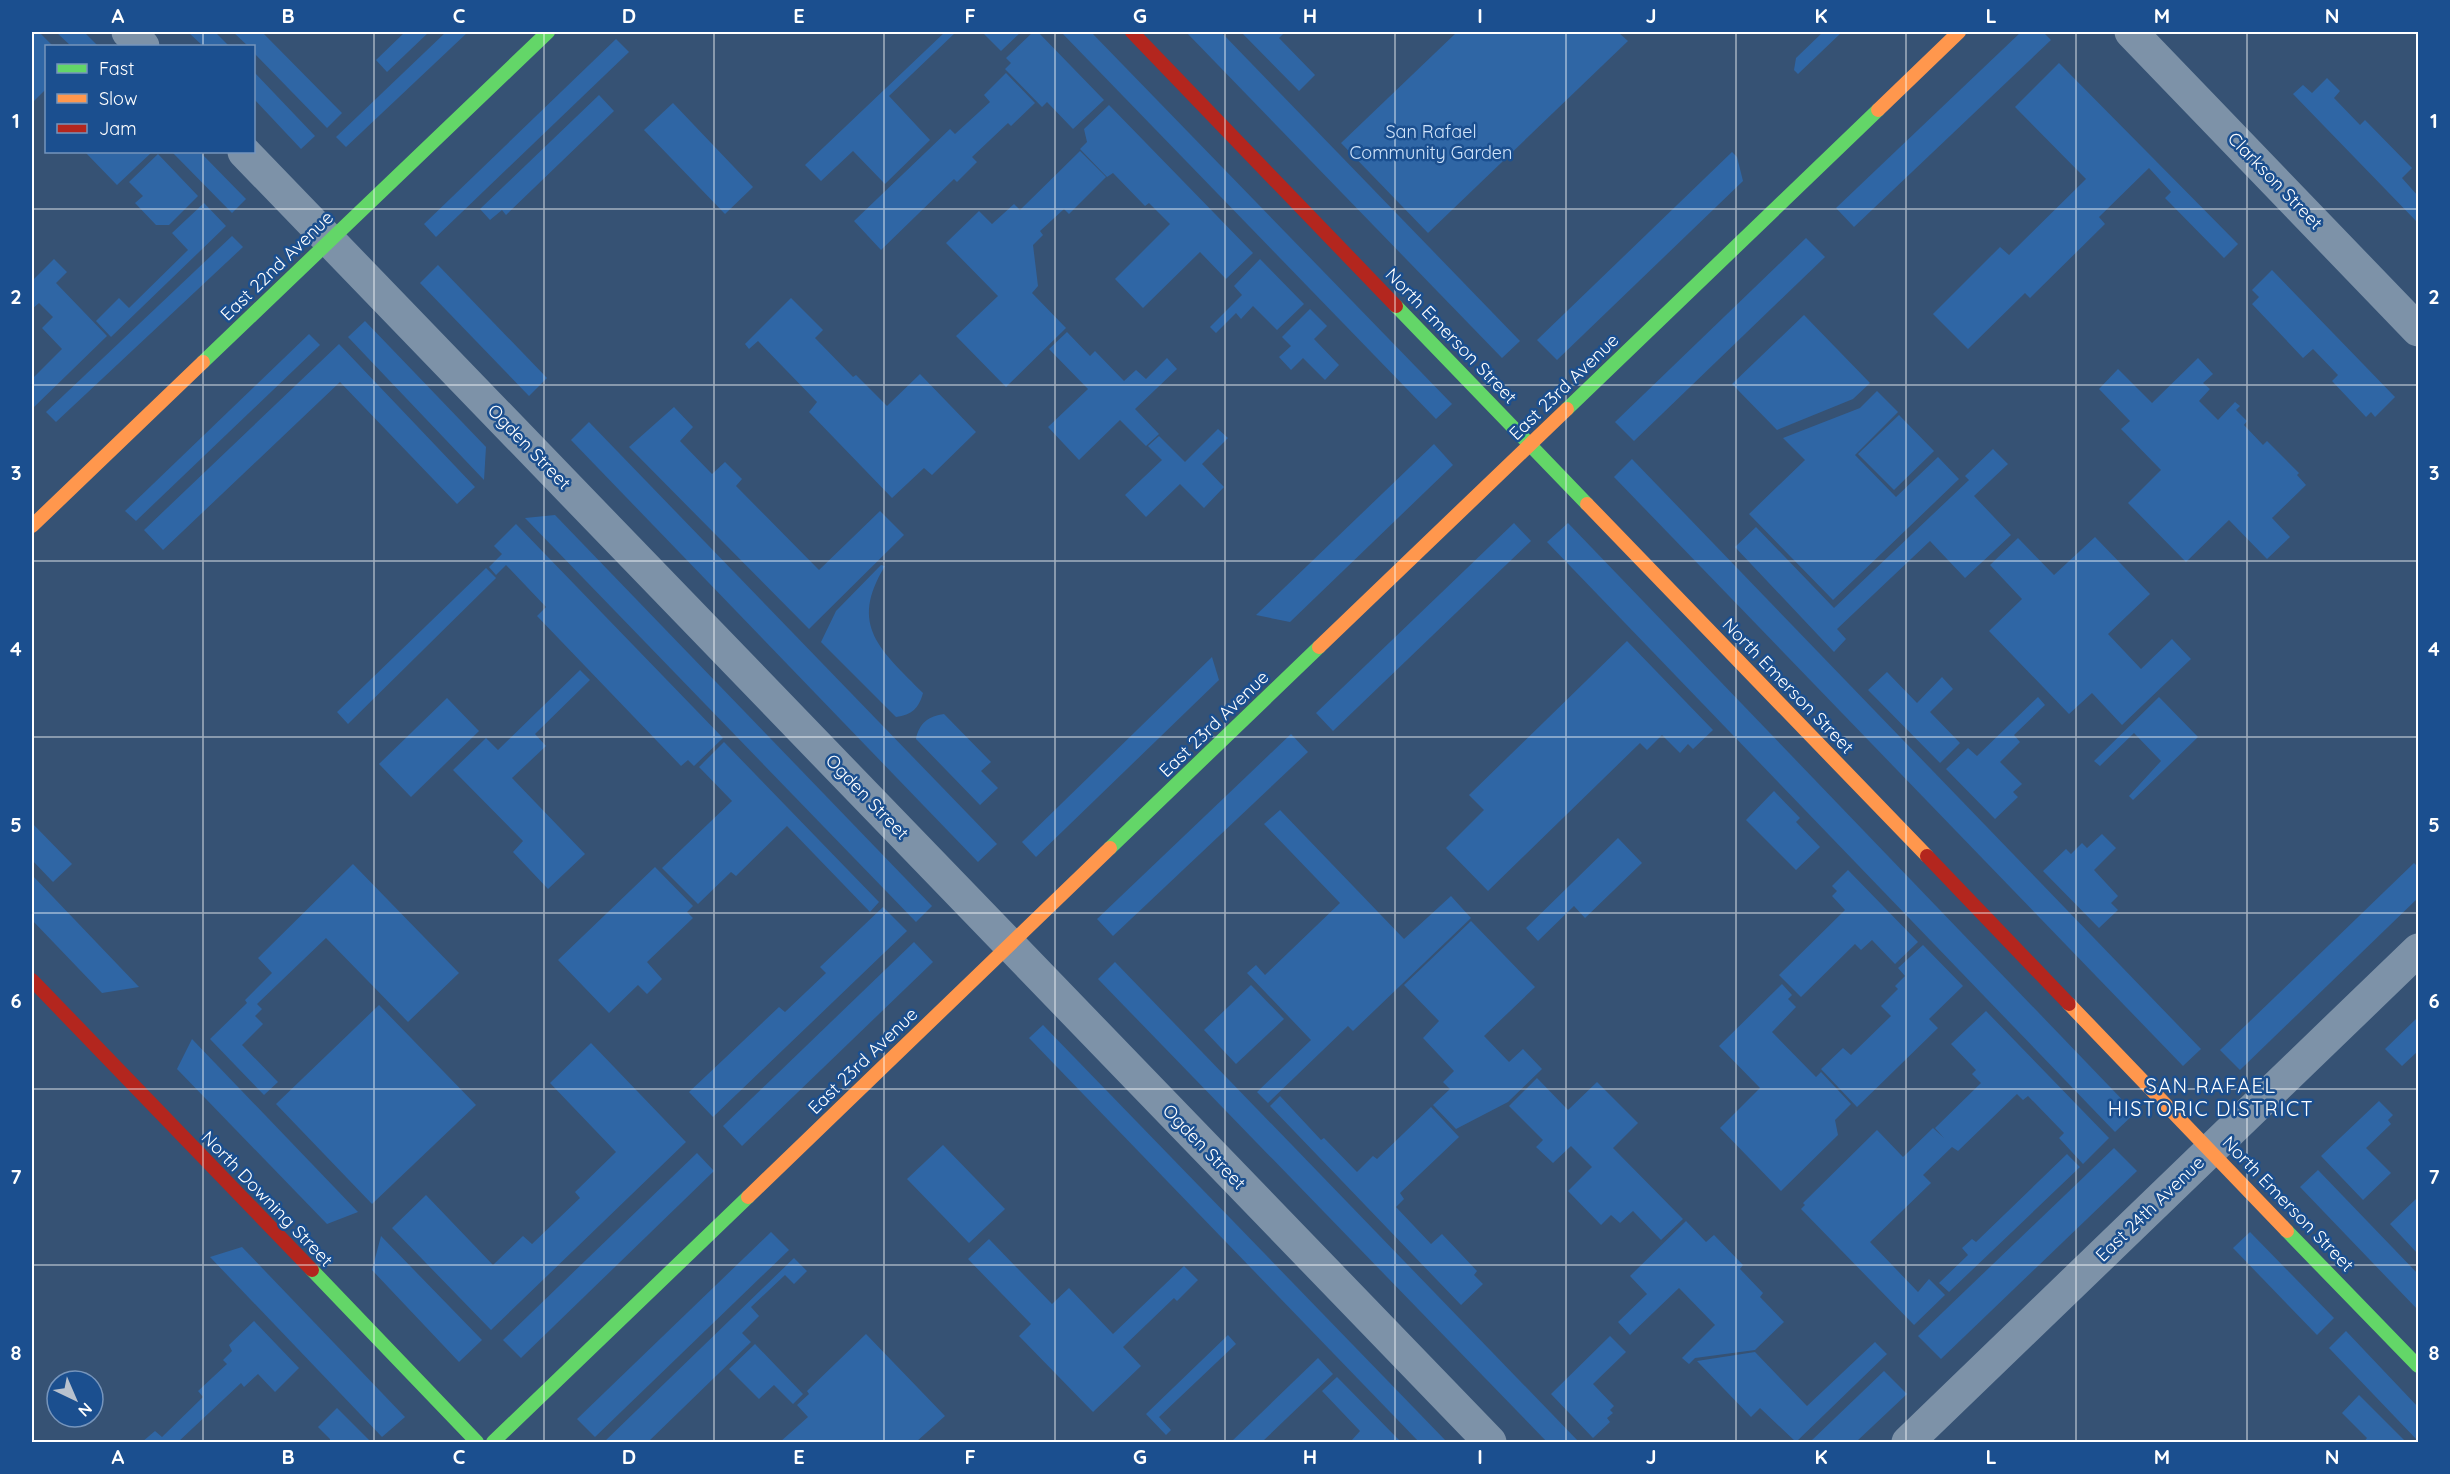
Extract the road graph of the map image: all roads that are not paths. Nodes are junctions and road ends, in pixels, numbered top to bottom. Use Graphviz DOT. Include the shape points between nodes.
graph roads {
  1 [pos="128,32"];
  2 [pos="548,32"];
  3 [pos="1132,32"];
  4 [pos="1959,32"];
  5 [pos="2131,32"];
  6 [pos="142,45"];
  7 [pos="245,153"];
  8 [pos="330,240"];
  9 [pos="2418,330"];
  10 [pos="1530,445"];
  11 [pos="32,526"];
  12 [pos="1010,945"];
  13 [pos="2418,950"];
  14 [pos="32,980"];
  15 [pos="2211,1150"];
  16 [pos="2418,1366"];
  17 [pos="477,1443"];
  18 [pos="493,1443"];
  19 [pos="1490,1443"];
  20 [pos="1908,1443"];
  1 -- 6 [label="street"];
  2 -- 8 [label="street, East 22nd Avenue"];
  3 -- 10 [label="street, North Emerson Street"];
  4 -- 10 [label="street, East 23rd Avenue"];
  5 -- 9 [label="street, Clarkson Street"];
  7 -- 8 [label="street, Ogden Street"];
  8 -- 11 [label="street, East 22nd Avenue"];
  8 -- 12 [label="street, Ogden Street"];
  10 -- 12 [label="street, East 23rd Avenue"];
  10 -- 15 [label="street, North Emerson Street"];
  12 -- 18 [label="street, East 23rd Avenue"];
  12 -- 19 [label="street, Ogden Street"];
  13 -- 15 [label="street, East 24th Avenue"];
  14 -- 17 [label="street, North Downing Street"];
  15 -- 16 [label="street, North Emerson Street"];
  15 -- 20 [label="street, East 24th Avenue"];
}
